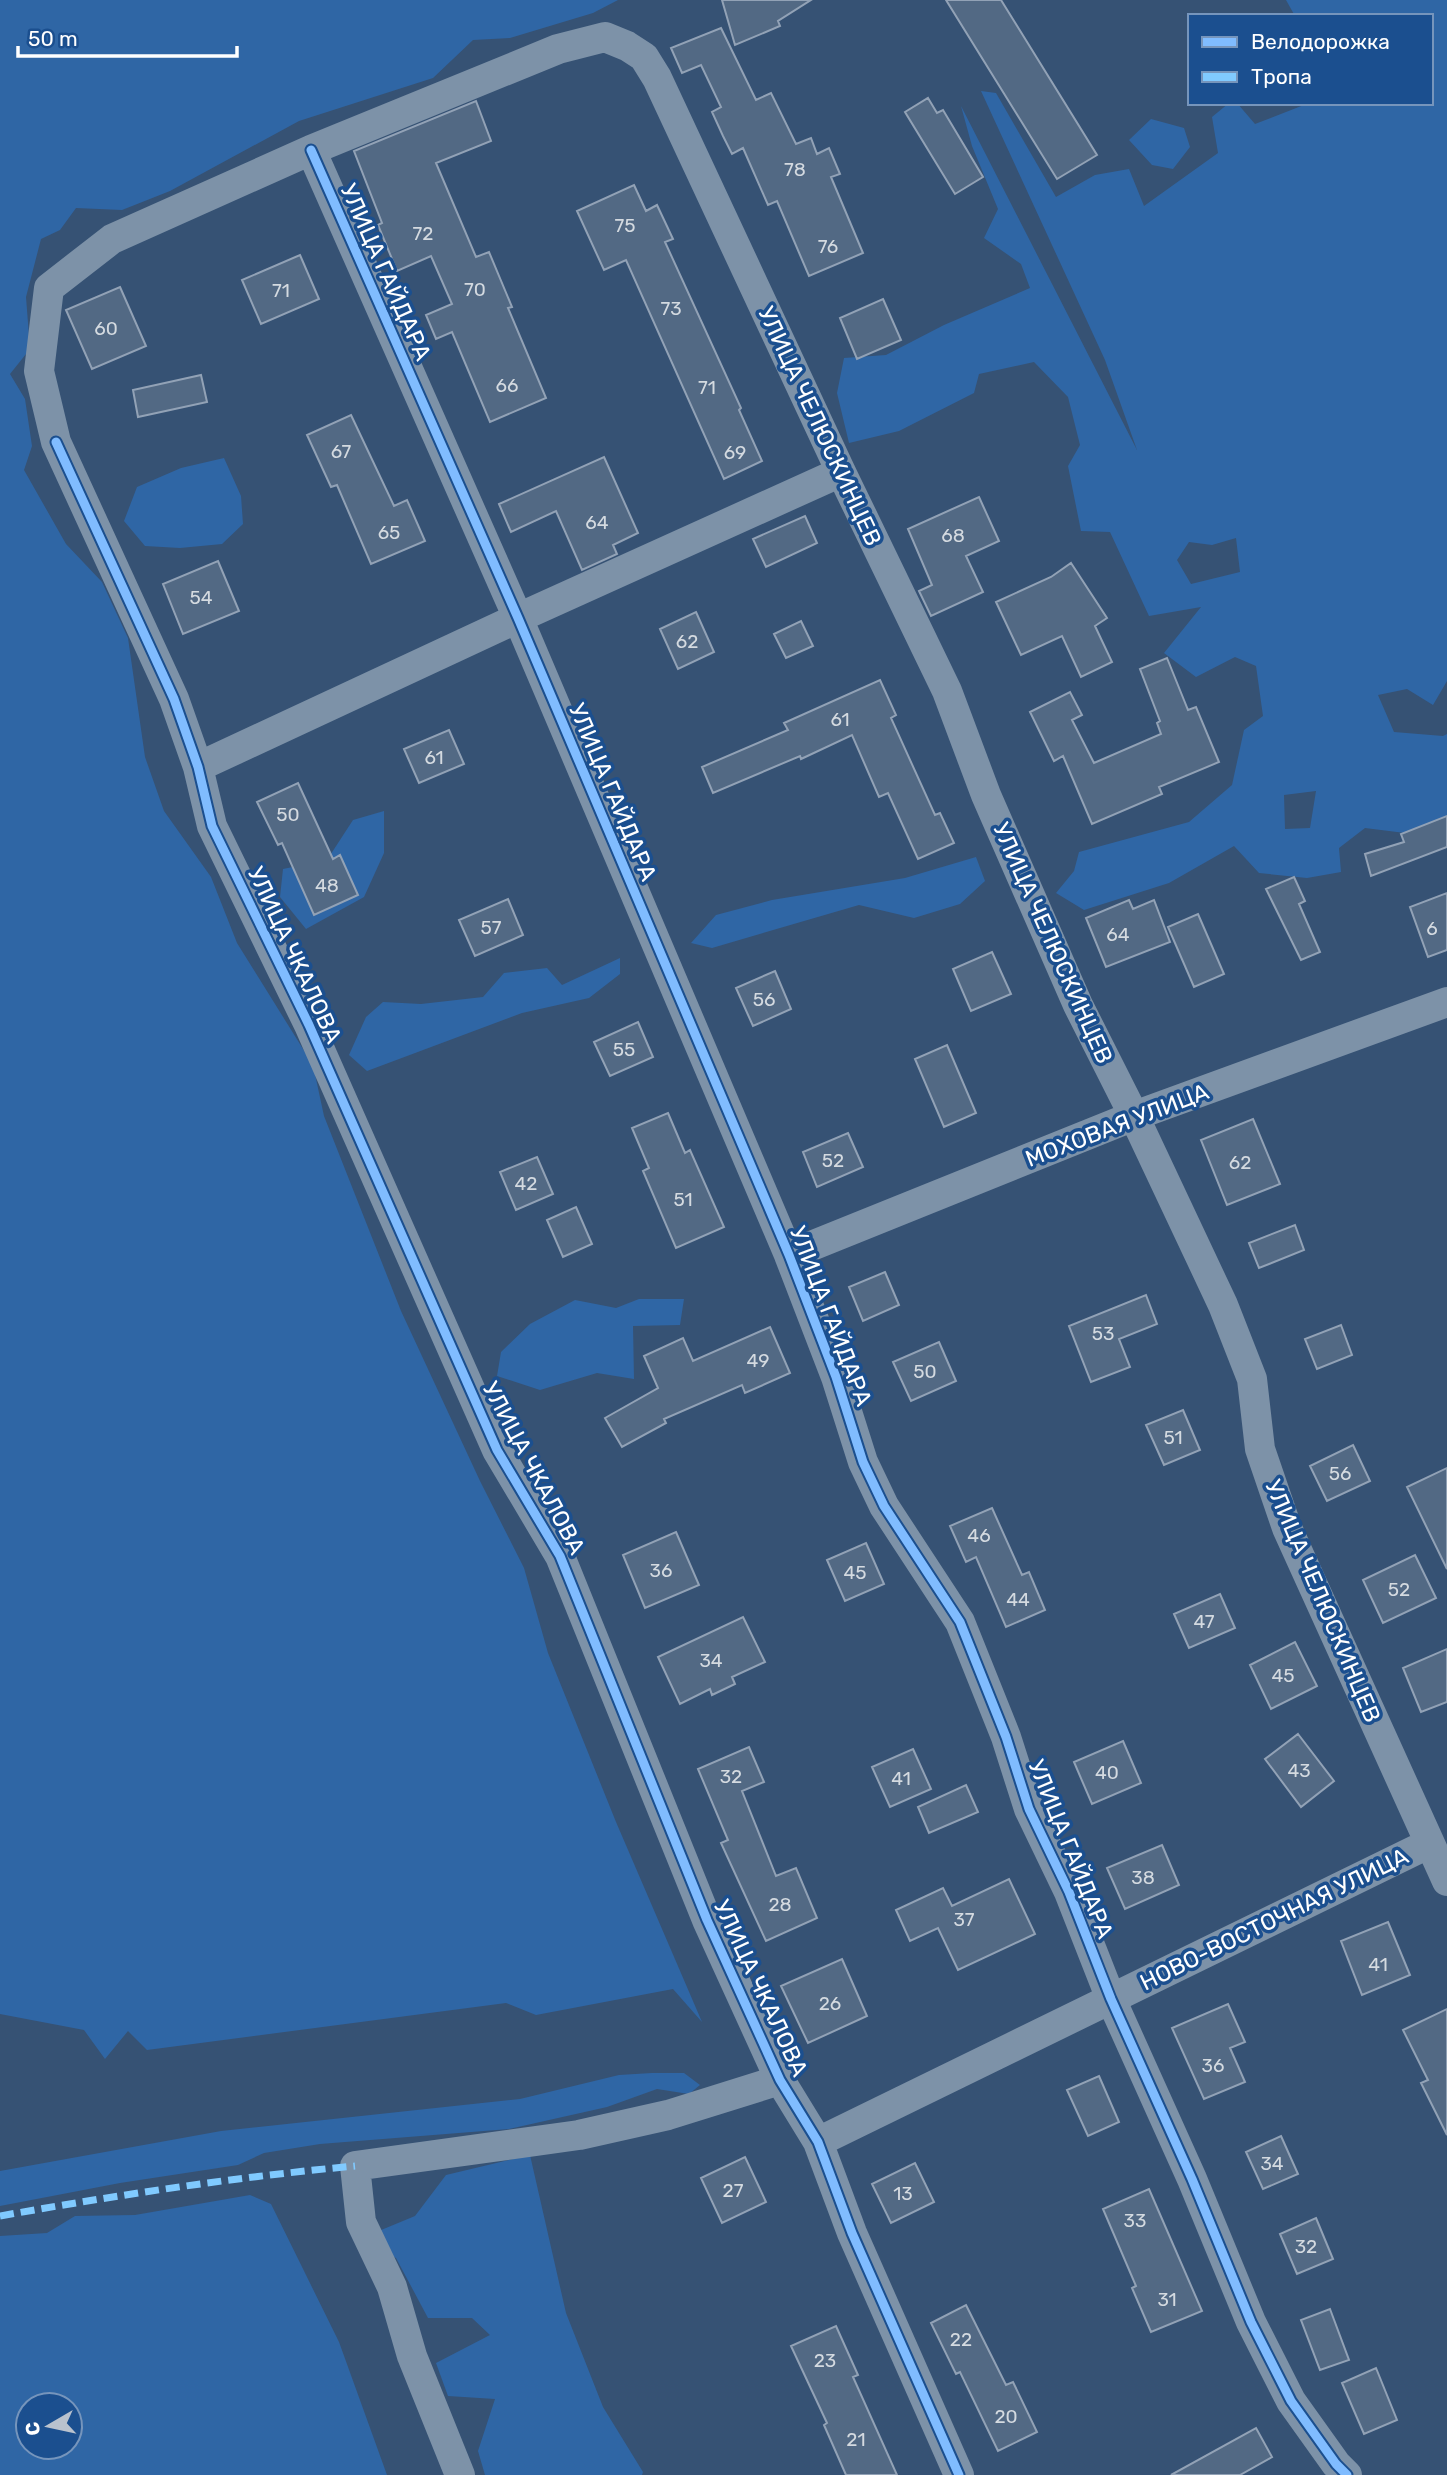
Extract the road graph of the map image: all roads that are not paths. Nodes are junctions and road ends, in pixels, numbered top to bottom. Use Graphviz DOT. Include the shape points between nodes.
graph roads {
  1 [pos="605,37"];
  2 [pos="312,150"];
  3 [pos="841,472"];
  4 [pos="518,618"];
  5 [pos="198,767"];
  6 [pos="1447,1002"];
  7 [pos="1134,1116"];
  8 [pos="789,1255"];
  9 [pos="1428,1844"];
  10 [pos="1447,1881"];
  11 [pos="1111,1999"];
  12 [pos="780,2080"];
  13 [pos="818,2142"];
  14 [pos="460,2475"];
  15 [pos="959,2475"];
  16 [pos="1347,2475"];
  1 -- 2 [label="street, УЛИЦА ЧКАЛОВА" via="558,49"];
  1 -- 3 [label="street, УЛИЦА ЧЕЛЮСКИНЦЕВ" via="645,57 657,78"];
  2 -- 4 [label="street, УЛИЦА ГАЙДАРА"];
  2 -- 5 [label="street, УЛИЦА ЧКАЛОВА" via="112,239 49,288 39,371 57,442 174,699"];
  3 -- 4 [label="street"];
  3 -- 7 [label="street, УЛИЦА ЧЕЛЮСКИНЦЕВ" via="947,691 986,795"];
  4 -- 5 [label="street"];
  4 -- 8 [label="street, УЛИЦА ГАЙДАРА"];
  5 -- 12 [label="street, УЛИЦА ЧКАЛОВА" via="212,826 309,1026 497,1450 560,1556 707,1920"];
  6 -- 7 [label="street, МОХОВАЯ УЛИЦА"];
  7 -- 8 [label="street, МОХОВАЯ УЛИЦА"];
  7 -- 9 [label="street, УЛИЦА ЧЕЛЮСКИНЦЕВ" via="1223,1305 1252,1379 1260,1450 1287,1528"];
  8 -- 11 [label="street, УЛИЦА ГАЙДАРА" via="863,1462 884,1506 960,1622 1029,1809 1069,1892"];
  9 -- 10 [label="street, УЛИЦА ЧЕЛЮСКИНЦЕВ"];
  9 -- 11 [label="street, НОВО-ВОСТОЧНАЯ УЛИЦА"];
  11 -- 13 [label="street, НОВО-ВОСТОЧНАЯ УЛИЦА"];
  11 -- 16 [label="street, УЛИЦА ГАЙДАРА" via="1251,2322 1291,2401"];
  12 -- 13 [label="street, УЛИЦА ЧКАЛОВА"];
  12 -- 14 [label="street" via="668,2115 579,2136 355,2166 361,2222 392,2287 412,2356"];
  13 -- 15 [label="street, УЛИЦА ЧКАЛОВА" via="852,2233"];
}
